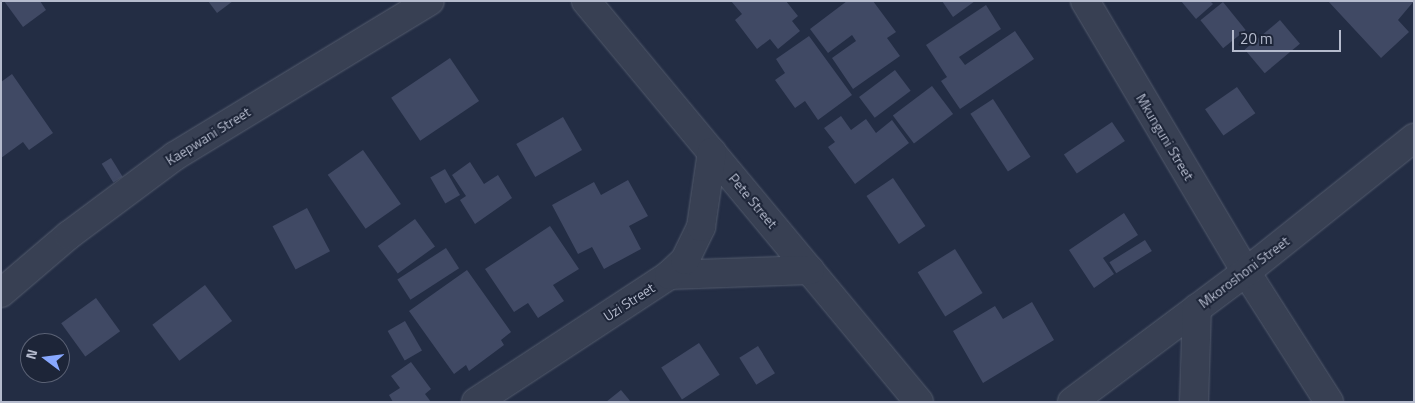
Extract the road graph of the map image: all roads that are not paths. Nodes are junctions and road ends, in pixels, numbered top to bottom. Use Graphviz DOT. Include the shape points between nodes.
graph roads {
  1 [pos="430,1"];
  2 [pos="586,1"];
  3 [pos="1085,1"];
  4 [pos="1414,138"];
  5 [pos="712,152"];
  6 [pos="810,270"];
  7 [pos="1246,272"];
  8 [pos="668,276"];
  9 [pos="1,293"];
  10 [pos="1197,308"];
  11 [pos="476,402"];
  12 [pos="919,402"];
  13 [pos="1072,402"];
  14 [pos="1194,402"];
  15 [pos="1329,402"];
  1 -- 9 [label="street, Kaepwani Street" via="175,156 69,235"];
  2 -- 5 [label="street, Pete Street"];
  3 -- 7 [label="street, Mkunguni Street"];
  4 -- 7 [label="street, Mkoroshoni Street"];
  5 -- 6 [label="street, Pete Street"];
  5 -- 8 [label="street, Uzi Street" via="701,227 685,260"];
  6 -- 8 [label="street"];
  6 -- 12 [label="street, Pete Street"];
  7 -- 10 [label="street, Mkoroshoni Street"];
  7 -- 15 [label="street, Mkunguni Street"];
  8 -- 11 [label="street, Uzi Street"];
  10 -- 13 [label="street, Mkoroshoni Street"];
  10 -- 14 [label="street"];
}
